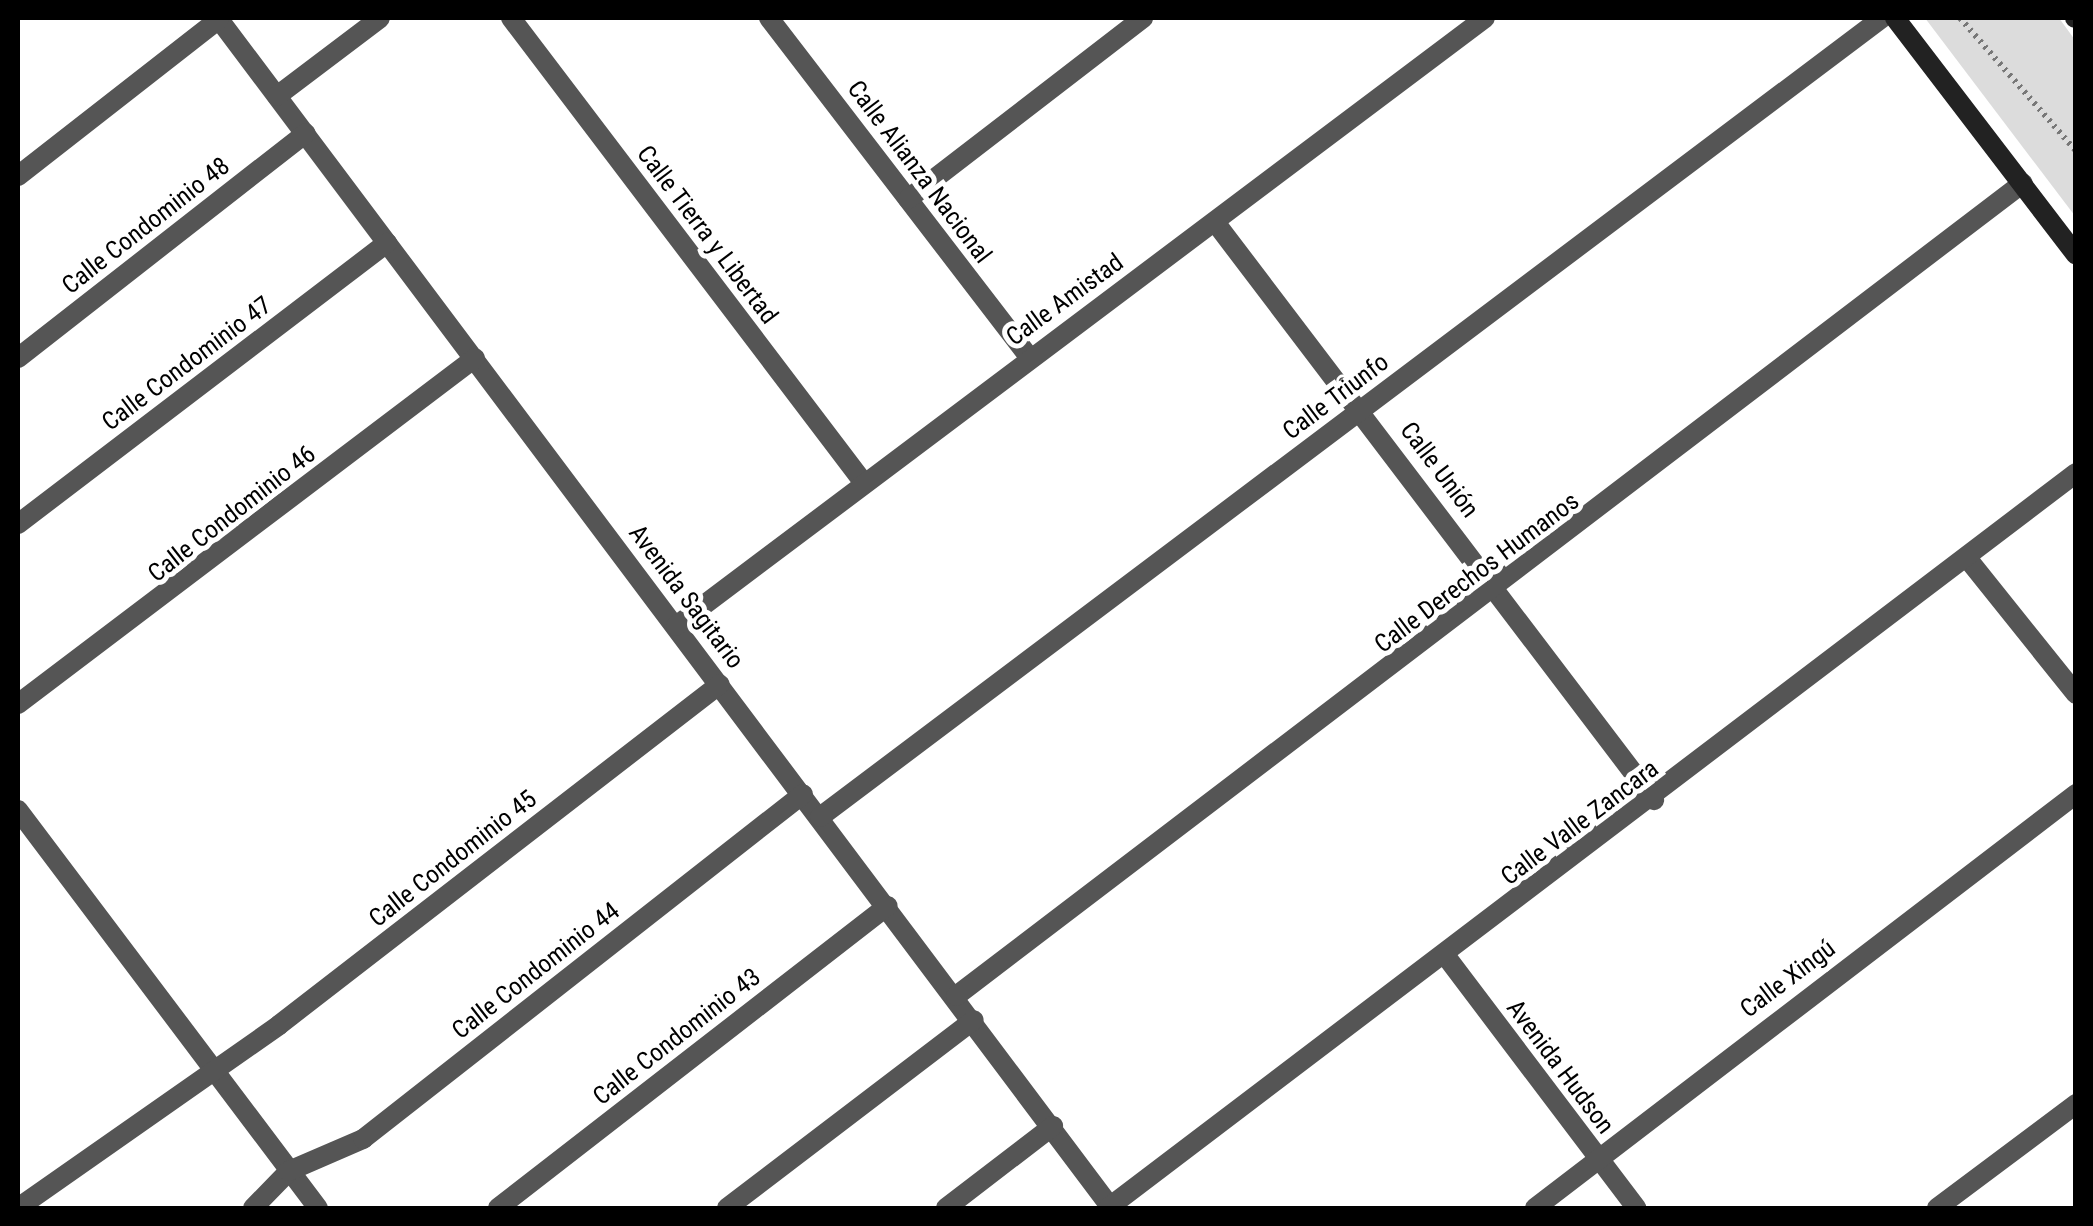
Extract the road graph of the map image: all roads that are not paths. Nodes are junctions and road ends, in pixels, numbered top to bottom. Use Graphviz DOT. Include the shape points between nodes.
graph roads {
  1 [pos="218,18"];
  2 [pos="380,18"];
  3 [pos="511,18"];
  4 [pos="1143,18"];
  5 [pos="1485,18"];
  6 [pos="1882,18"];
  7 [pos="1896,18"];
  8 [pos="779,21"];
  9 [pos="277,96"];
  10 [pos="306,133"];
  11 [pos="18,176"];
  12 [pos="2023,183"];
  13 [pos="908,199"];
  14 [pos="1215,222"];
  15 [pos="387,242"];
  16 [pos="2076,255"];
  17 [pos="1029,357"];
  18 [pos="18,358"];
  19 [pos="475,358"];
  20 [pos="1362,408"];
  21 [pos="2076,473"];
  22 [pos="864,483"];
  23 [pos="18,524"];
  24 [pos="1967,558"];
  25 [pos="1498,590"];
  26 [pos="676,626"];
  27 [pos="720,684"];
  28 [pos="2076,694"];
  29 [pos="27,700"];
  30 [pos="803,794"];
  31 [pos="2076,794"];
  32 [pos="1654,800"];
  33 [pos="18,810"];
  34 [pos="820,816"];
  35 [pos="888,906"];
  36 [pos="1446,955"];
  37 [pos="956,996"];
  38 [pos="974,1020"];
  39 [pos="210,1065"];
  40 [pos="2076,1104"];
  41 [pos="1054,1126"];
  42 [pos="1595,1156"];
  43 [pos="290,1170"];
  44 [pos="18,1208"];
  45 [pos="253,1208"];
  46 [pos="318,1208"];
  47 [pos="498,1208"];
  48 [pos="727,1208"];
  49 [pos="946,1208"];
  50 [pos="1110,1208"];
  51 [pos="1535,1208"];
  52 [pos="1636,1208"];
  53 [pos="1937,1208"];
  1 -- 9 [label="street, Avenida Sagitario"];
  1 -- 11 [label="street"];
  2 -- 9 [label="street"];
  3 -- 22 [label="street, Calle Tierra y Libertad"];
  4 -- 13 [label="street"];
  5 -- 14 [label="street, Calle Amistad"];
  6 -- 20 [label="street, Calle Triunfo"];
  7 -- 12 [label="street"];
  8 -- 13 [label="street, Calle Alianza Nacional"];
  9 -- 10 [label="street, Avenida Sagitario"];
  10 -- 15 [label="street, Avenida Sagitario"];
  10 -- 18 [label="street, Calle Condominio 48"];
  12 -- 16 [label="street"];
  12 -- 25 [label="street, Calle Derechos Humanos"];
  13 -- 17 [label="street, Calle Alianza Nacional"];
  14 -- 17 [label="street, Calle Amistad"];
  14 -- 20 [label="street, Calle Unión"];
  15 -- 19 [label="street, Avenida Sagitario"];
  15 -- 23 [label="street, Calle Condominio 47"];
  17 -- 22 [label="street, Calle Amistad"];
  19 -- 26 [label="street, Avenida Sagitario"];
  19 -- 29 [label="street, Calle Condominio 46"];
  20 -- 25 [label="street, Calle Unión"];
  20 -- 34 [label="street, Calle Triunfo"];
  21 -- 24 [label="street, Calle Valle Zancara"];
  22 -- 26 [label="street, Calle Amistad"];
  24 -- 28 [label="street"];
  24 -- 32 [label="street, Calle Valle Zancara"];
  25 -- 32 [label="street, Calle Unión"];
  25 -- 37 [label="street, Calle Derechos Humanos"];
  26 -- 27 [label="street, Avenida Sagitario"];
  27 -- 30 [label="street, Avenida Sagitario"];
  27 -- 39 [label="street, Calle Condominio 45" via="279,1025"];
  30 -- 34 [label="street, Avenida Sagitario"];
  30 -- 43 [label="street, Calle Condominio 44" via="362,1138"];
  31 -- 42 [label="street, Calle Xingú"];
  32 -- 36 [label="street, Calle Valle Zancara"];
  33 -- 39 [label="street"];
  34 -- 35 [label="street, Avenida Sagitario"];
  35 -- 37 [label="street, Avenida Sagitario"];
  35 -- 47 [label="street, Calle Condominio 43"];
  36 -- 42 [label="street, Avenida Hudson"];
  36 -- 50 [label="street, Calle Valle Zancara"];
  37 -- 38 [label="street, Avenida Sagitario"];
  38 -- 41 [label="street, Avenida Sagitario"];
  38 -- 48 [label="street"];
  39 -- 43 [label="street"];
  39 -- 44 [label="street, Calle Condominio 45"];
  40 -- 53 [label="street"];
  41 -- 49 [label="street"];
  41 -- 50 [label="street, Avenida Sagitario"];
  42 -- 51 [label="street, Calle Xingú"];
  42 -- 52 [label="street, Avenida Hudson"];
  43 -- 45 [label="street"];
  43 -- 46 [label="street"];
}
